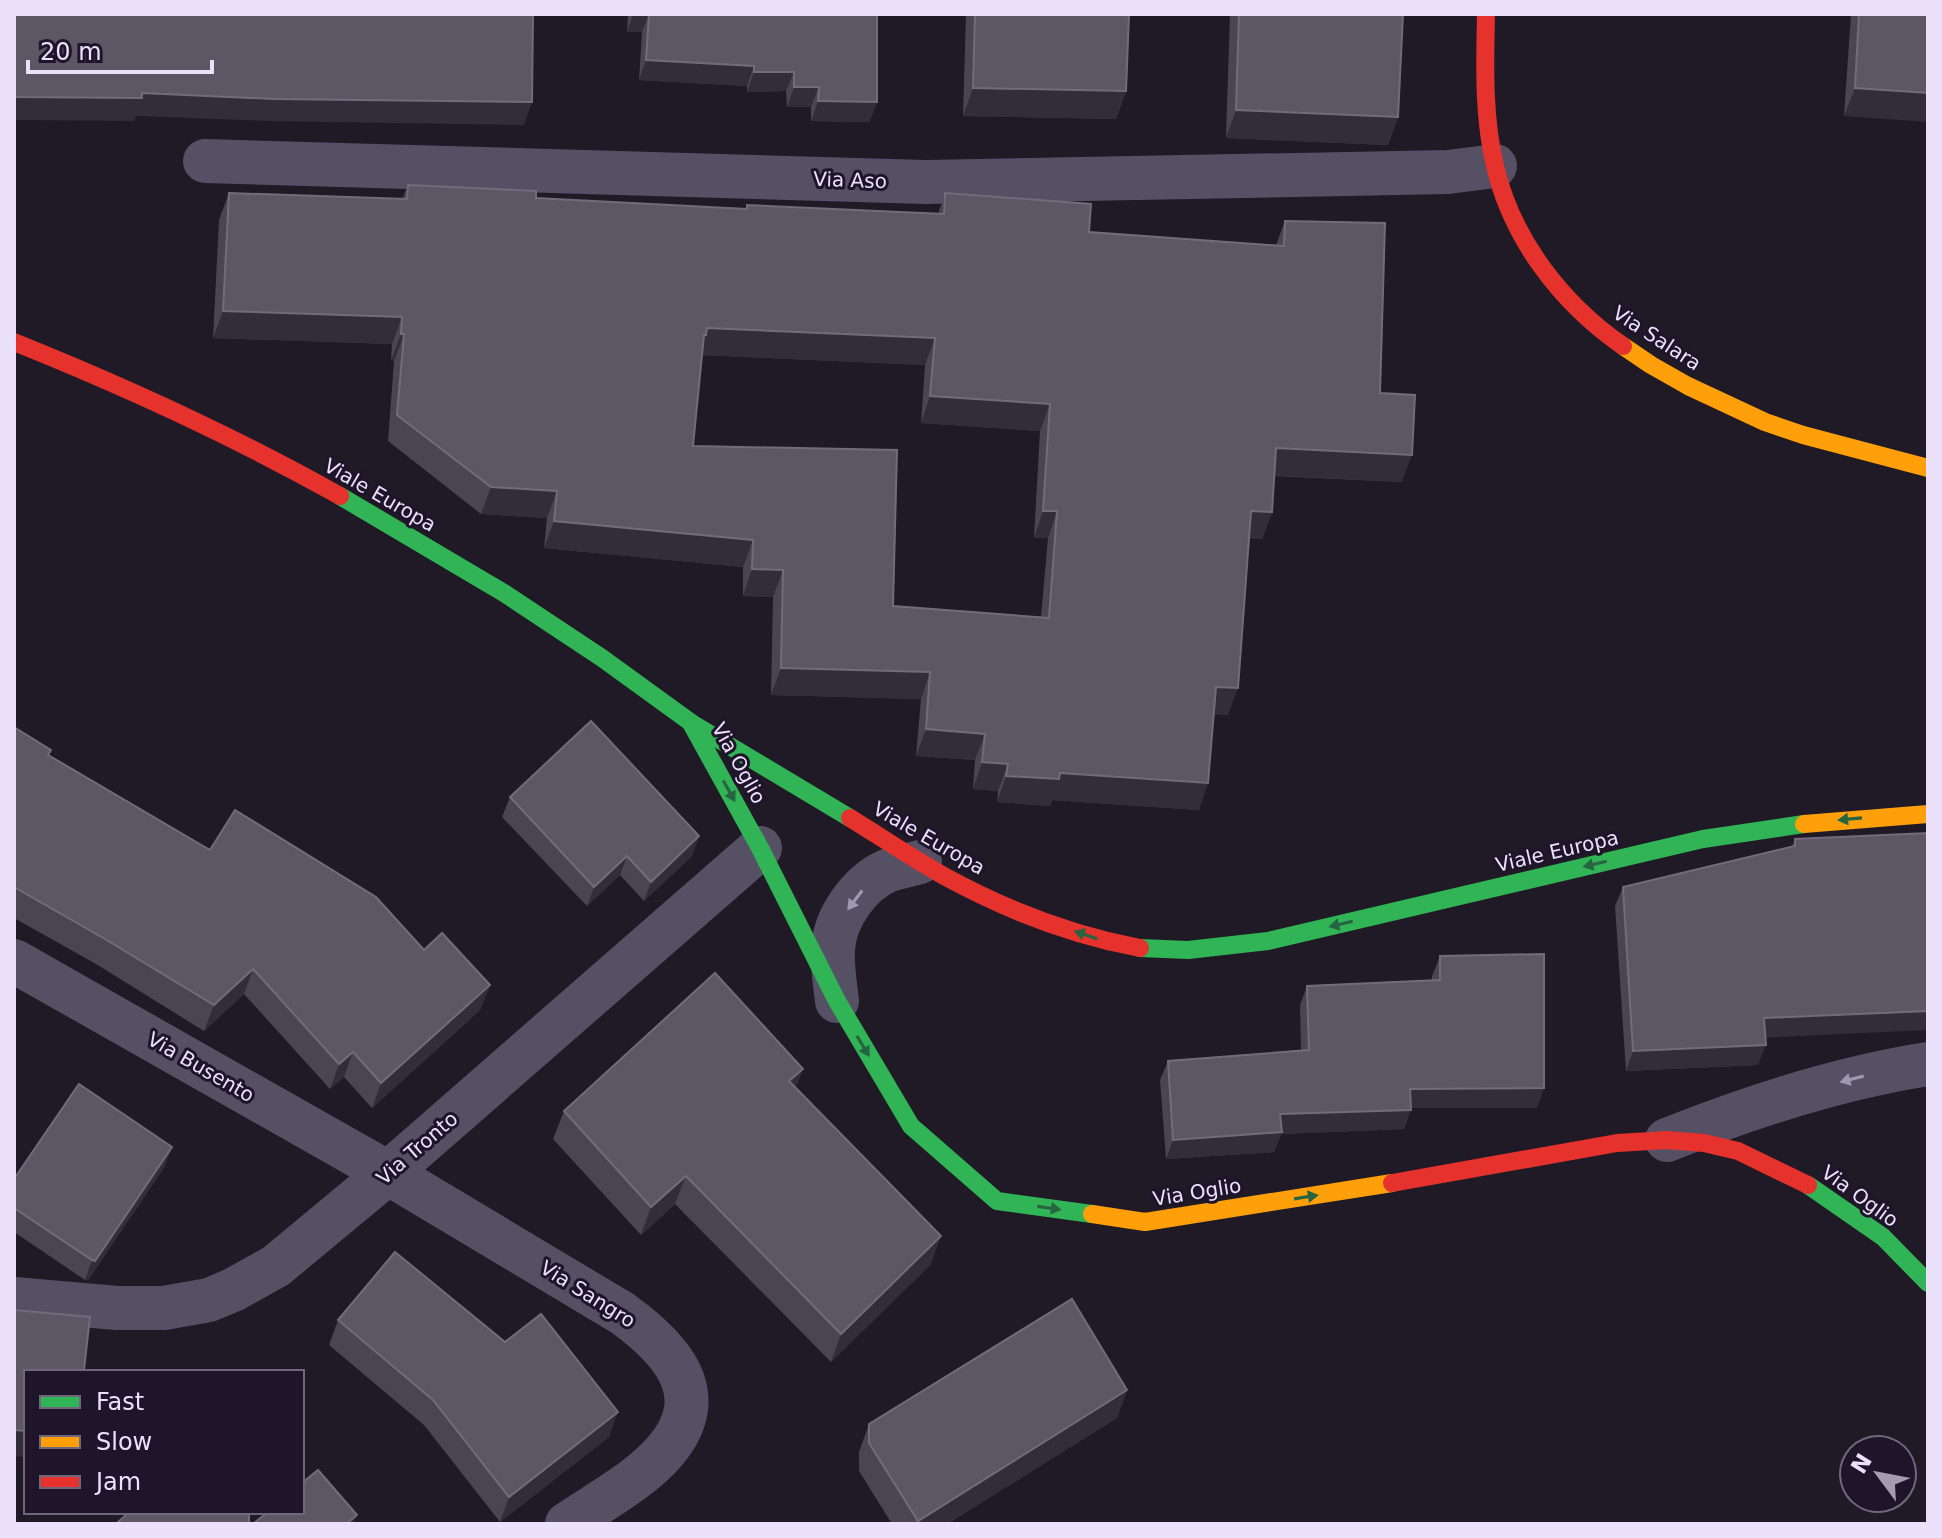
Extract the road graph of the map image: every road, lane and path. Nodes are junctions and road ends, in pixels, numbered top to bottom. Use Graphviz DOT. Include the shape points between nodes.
graph roads {
  1 [pos="1486,14"];
  2 [pos="205,161"];
  3 [pos="1495,166"];
  4 [pos="14,342"];
  5 [pos="1928,468"];
  6 [pos="691,723"];
  7 [pos="1928,814"];
  8 [pos="760,848"];
  9 [pos="920,862"];
  10 [pos="14,961"];
  11 [pos="837,1001"];
  12 [pos="1928,1064"];
  13 [pos="1667,1140"];
  14 [pos="388,1173"];
  15 [pos="1928,1283"];
  16 [pos="14,1299"];
  17 [pos="567,1524"];
  1 -- 3 [label="street, Via Salara" via="1485,78"];
  2 -- 3 [label="street, Via Aso" via="926,182 1448,172"];
  3 -- 5 [label="street, Via Salara" via="1510,212 1544,270 1598,328 1629,350 1767,423"];
  4 -- 6 [label="street, Viale Europa" via="259,451 454,562"];
  6 -- 8 [label="street, Via Oglio, one-way"];
  6 -- 9 [label="street, Viale Europa"];
  7 -- 9 [label="street, Viale Europa, one-way" via="1703,839 1219,948 1144,949 1098,940 999,903"];
  8 -- 11 [label="street, Via Oglio"];
  8 -- 14 [label="street, Via Tronto"];
  9 -- 11 [label="street, one-way" via="871,881 843,915 833,949"];
  10 -- 14 [label="street, Via Busento"];
  11 -- 13 [label="street, Via Oglio, one-way" via="911,1126 997,1201 1145,1222 1591,1147"];
  12 -- 13 [label="street, one-way" via="1800,1092"];
  13 -- 15 [label="street, Via Oglio" via="1738,1151 1796,1178 1883,1237"];
  14 -- 16 [label="street, Via Tronto" via="276,1266 209,1300 142,1310"];
  14 -- 17 [label="street, Via Sangro" via="622,1313 665,1349 682,1374 685,1409 667,1448 644,1471"];
}
